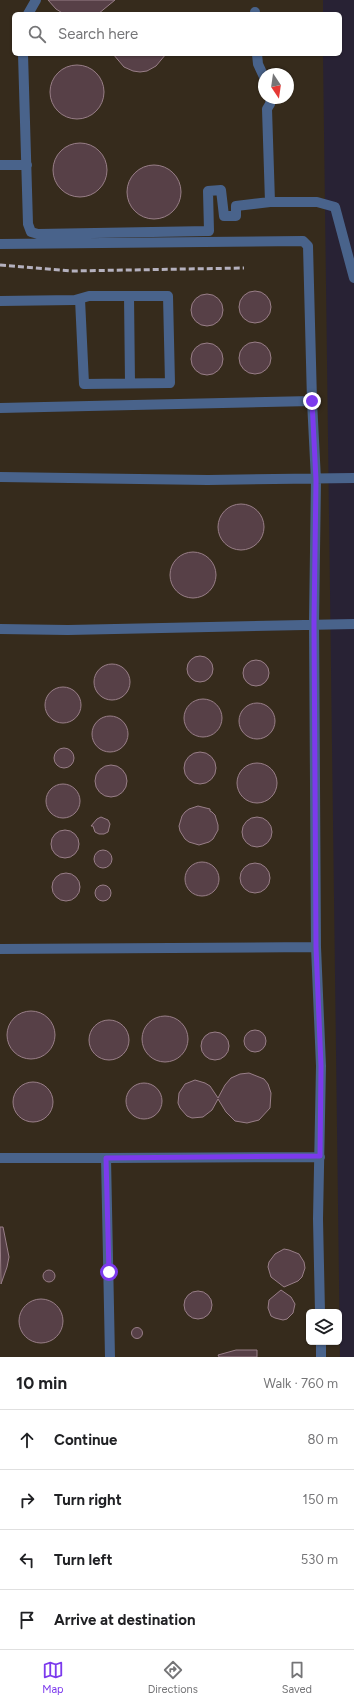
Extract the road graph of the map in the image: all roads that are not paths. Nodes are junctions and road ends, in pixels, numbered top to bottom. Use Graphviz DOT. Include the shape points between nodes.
graph roads {
  1 [pos="36,0"];
  2 [pos="29,12"];
  3 [pos="23,56"];
  4 [pos="257,56"];
  5 [pos="260,68"];
  6 [pos="270,104"];
  7 [pos="0,165"];
  8 [pos="26,165"];
  9 [pos="270,202"];
  10 [pos="0,244"];
  11 [pos="354,278"];
  12 [pos="129,296"];
  13 [pos="80,299"];
  14 [pos="0,301"];
  15 [pos="130,384"];
  16 [pos="312,401"];
  17 [pos="0,408"];
  18 [pos="0,477"];
  19 [pos="354,478"];
  20 [pos="316,480"];
  21 [pos="354,624"];
  22 [pos="314,626"];
  23 [pos="0,629"];
  24 [pos="316,947"];
  25 [pos="0,949"];
  26 [pos="320,1156"];
  27 [pos="0,1158"];
  28 [pos="106,1158"];
  29 [pos="320,1309"];
  30 [pos="321,1345"];
  31 [pos="110,1357"];
  32 [pos="321,1357"];
  1 -- 2 [label="street"];
  3 -- 8 [label="street"];
  4 -- 5 [label="street"];
  6 -- 9 [label="street" via="267,109"];
  7 -- 8 [label="street"];
  8 -- 9 [label="street" via="28,224 31,232 38,234 209,231 208,191 221,190 224,216 236,216 236,206"];
  9 -- 11 [label="street" via="317,202 334,207"];
  10 -- 16 [label="street" via="304,241 308,246"];
  12 -- 13 [label="street" via="88,296"];
  12 -- 15 [label="street"];
  12 -- 15 [label="street" via="168,296 170,384"];
  13 -- 14 [label="street"];
  13 -- 15 [label="street" via="84,384"];
  16 -- 17 [label="street"];
  16 -- 20 [label="street"];
  18 -- 20 [label="street"];
  19 -- 20 [label="street"];
  20 -- 22 [label="street"];
  21 -- 22 [label="street"];
  22 -- 23 [label="street"];
  22 -- 24 [label="street"];
  24 -- 25 [label="street"];
  24 -- 26 [label="street" via="321,1066"];
  26 -- 28 [label="street"];
  26 -- 29 [label="street"];
  27 -- 28 [label="street"];
  28 -- 31 [label="street"];
  30 -- 32 [label="street"];
}
